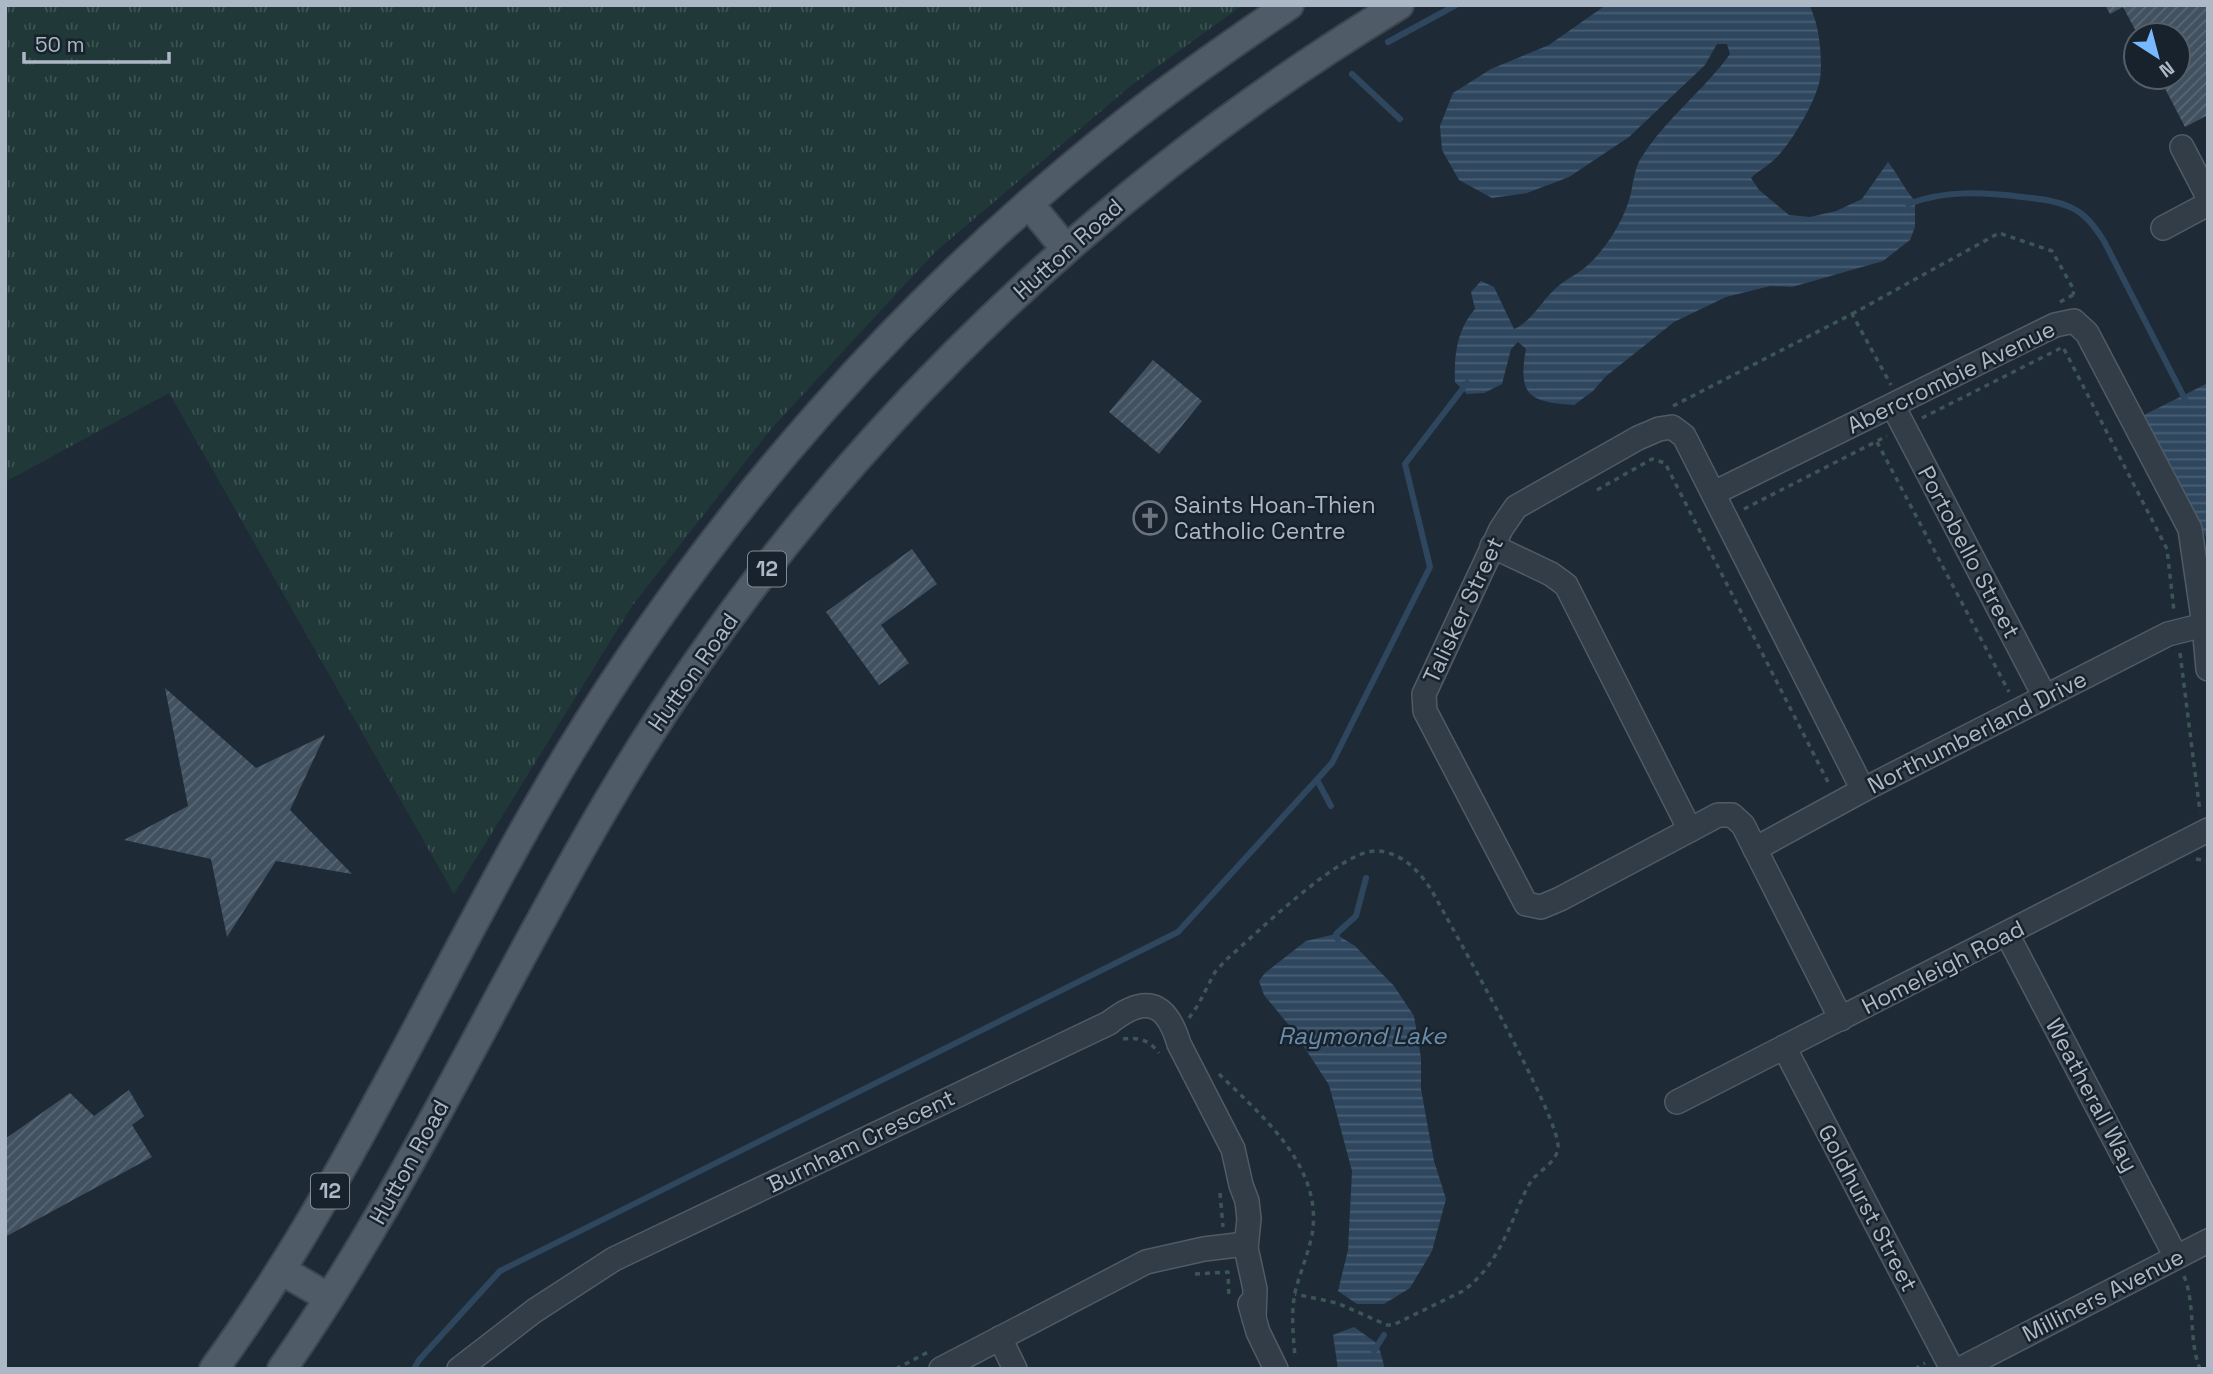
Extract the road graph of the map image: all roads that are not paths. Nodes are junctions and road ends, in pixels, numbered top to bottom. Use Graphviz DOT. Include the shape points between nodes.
graph roads {
  1 [pos="1289,5"];
  2 [pos="1399,5"];
  3 [pos="2182,147"];
  4 [pos="2208,197"];
  5 [pos="1029,204"];
  6 [pos="2208,204"];
  7 [pos="2162,228"];
  8 [pos="1066,249"];
  9 [pos="1896,404"];
  10 [pos="1714,493"];
  11 [pos="1492,546"];
  12 [pos="2204,625"];
  13 [pos="2208,668"];
  14 [pos="2045,697"];
  15 [pos="1863,790"];
  16 [pos="1690,830"];
  17 [pos="2208,830"];
  18 [pos="1755,849"];
  19 [pos="2007,934"];
  20 [pos="1841,1019"];
  21 [pos="1784,1047"];
  22 [pos="1677,1102"];
  23 [pos="2208,1241"];
  24 [pos="1236,1244"];
  25 [pos="2176,1257"];
  26 [pos="281,1270"];
  27 [pos="329,1298"];
  28 [pos="1000,1338"];
  29 [pos="940,1358"];
  30 [pos="1285,1364"];
  31 [pos="214,1369"];
  32 [pos="282,1369"];
  33 [pos="458,1369"];
  34 [pos="1016,1369"];
  35 [pos="1952,1369"];
  36 [pos="1960,1369"];
  1 -- 5 [label="main road, 12" via="1176,84"];
  2 -- 8 [label="main road, Hutton Road / 12" via="1224,121"];
  3 -- 4 [label="street"];
  5 -- 8 [label="main road"];
  5 -- 26 [label="main road, 12" via="854,374 742,506 649,631 519,840 375,1111"];
  6 -- 7 [label="street"];
  8 -- 27 [label="main road, Hutton Road / 12" via="953,357 842,475 701,659 610,799 376,1222"];
  9 -- 10 [label="street, Abercrombie Avenue"];
  9 -- 12 [label="street, Abercrombie Avenue" via="2064,321 2078,323 2184,516 2193,543"];
  9 -- 14 [label="street, Portobello Street"];
  10 -- 11 [label="street, Talisker Street" via="1684,436 1665,427 1516,507"];
  10 -- 15 [label="street, Talisker Street"];
  11 -- 16 [label="street" via="1566,584"];
  11 -- 16 [label="street, Talisker Street" via="1424,694 1425,711 1526,904 1541,907 1560,899"];
  12 -- 13 [label="street, Abercrombie Avenue"];
  12 -- 14 [label="street, Northumberland Drive" via="2168,634"];
  14 -- 15 [label="street, Northumberland Drive"];
  15 -- 18 [label="street, Northumberland Drive"];
  16 -- 18 [label="street, Talisker Street" via="1718,815 1732,815 1743,825"];
  17 -- 19 [label="street, Homeleigh Road"];
  18 -- 20 [label="street, Talisker Street"];
  19 -- 20 [label="street, Homeleigh Road"];
  19 -- 25 [label="street, Weatherall Way"];
  20 -- 21 [label="street, Homeleigh Road"];
  21 -- 22 [label="street, Homeleigh Road"];
  21 -- 35 [label="street, Goldhurst Street"];
  23 -- 25 [label="street, Milliners Avenue"];
  24 -- 28 [label="street" via="1146,1262"];
  24 -- 30 [label="street, Burnham Crescent" via="1255,1289 1258,1332"];
  24 -- 33 [label="street, Burnham Crescent" via="1249,1219 1247,1201 1230,1186 1233,1149 1177,1043 1142,1019 614,1259 534,1311"];
  25 -- 36 [label="street, Milliners Avenue"];
  26 -- 27 [label="main road"];
  26 -- 31 [label="main road, 12"];
  27 -- 32 [label="main road, Hutton Road / 12"];
  28 -- 29 [label="street"];
  28 -- 34 [label="street"];
}
